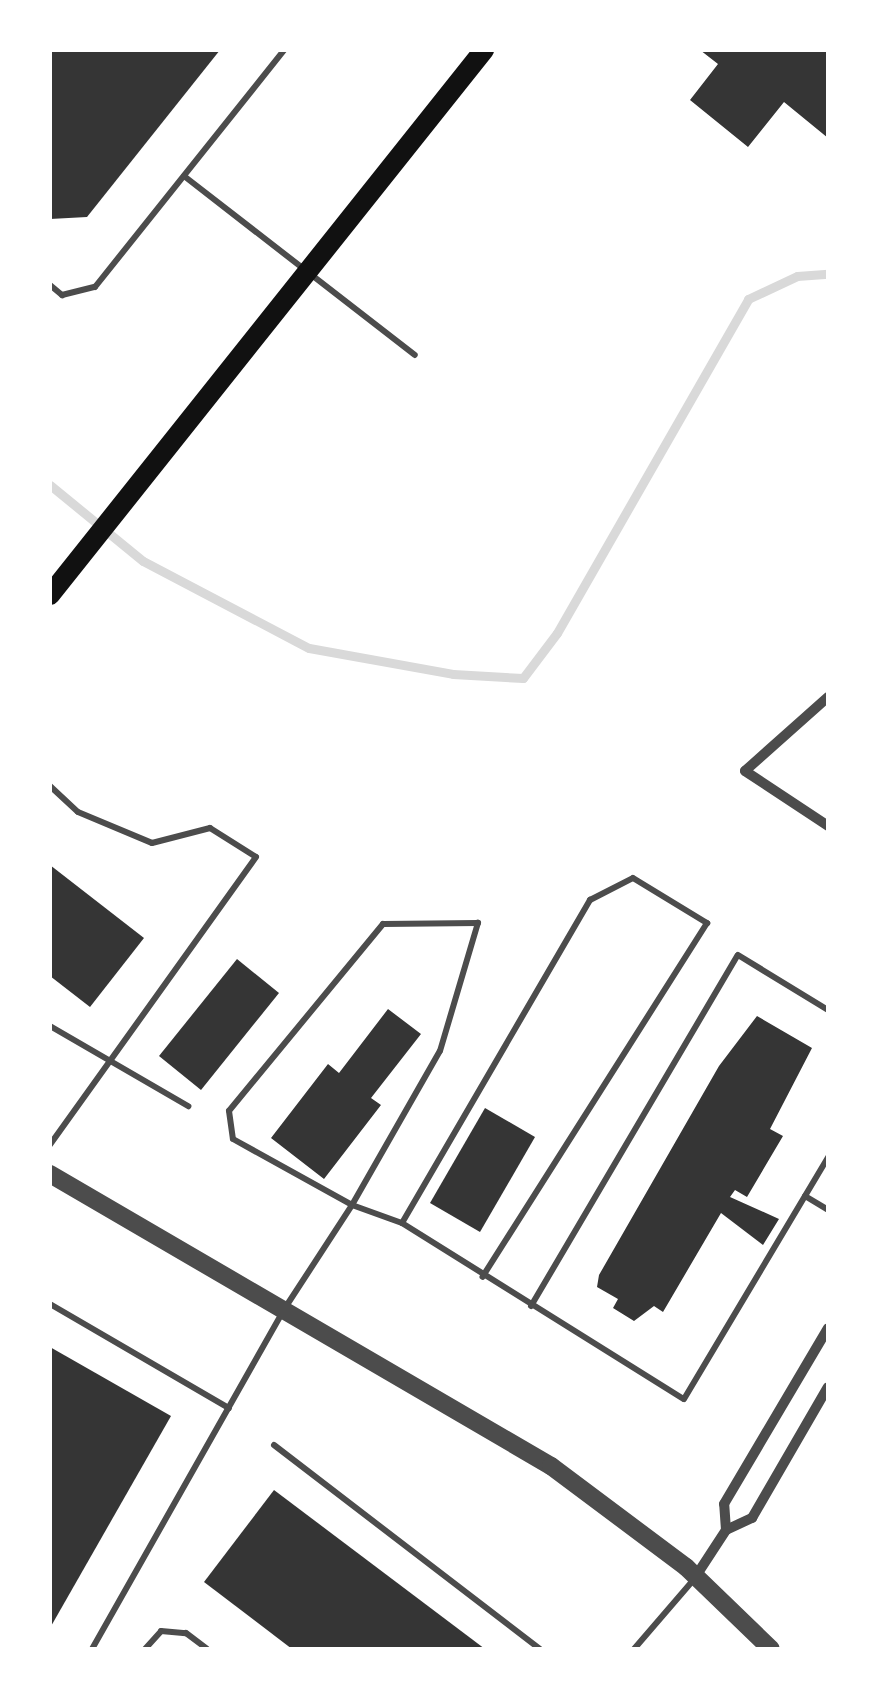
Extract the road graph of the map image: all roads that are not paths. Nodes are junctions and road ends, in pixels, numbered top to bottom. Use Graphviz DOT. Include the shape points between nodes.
graph roads {
  1 [pos="284,50"];
  2 [pos="484,50"];
  3 [pos="184,176"];
  4 [pos="304,274"];
  5 [pos="50,286"];
  6 [pos="415,355"];
  7 [pos="50,595"];
  8 [pos="828,697"];
  9 [pos="50,786"];
  10 [pos="828,826"];
  11 [pos="828,1010"];
  12 [pos="50,1026"];
  13 [pos="110,1062"];
  14 [pos="188,1106"];
  15 [pos="50,1145"];
  16 [pos="828,1157"];
  17 [pos="50,1174"];
  18 [pos="805,1196"];
  19 [pos="352,1205"];
  20 [pos="828,1210"];
  21 [pos="402,1223"];
  22 [pos="482,1277"];
  23 [pos="50,1304"];
  24 [pos="530,1306"];
  25 [pos="283,1311"];
  26 [pos="828,1328"];
  27 [pos="828,1387"];
  28 [pos="229,1408"];
  29 [pos="274,1444"];
  30 [pos="726,1530"];
  31 [pos="696,1576"];
  32 [pos="92,1649"];
  33 [pos="145,1649"];
  34 [pos="208,1649"];
  35 [pos="540,1649"];
  36 [pos="634,1649"];
  37 [pos="771,1649"];
  1 -- 3 [label="lane"];
  2 -- 4 [label="main road"];
  3 -- 4 [label="lane"];
  3 -- 5 [label="lane" via="95,287 62,295"];
  4 -- 6 [label="lane"];
  4 -- 7 [label="main road"];
  8 -- 10 [label="street" via="745,772"];
  9 -- 13 [label="lane" via="78,812 152,843 210,828 256,857"];
  11 -- 24 [label="lane" via="738,956"];
  12 -- 13 [label="lane"];
  13 -- 14 [label="lane"];
  13 -- 15 [label="lane"];
  16 -- 18 [label="lane"];
  17 -- 25 [label="street"];
  18 -- 20 [label="lane"];
  18 -- 24 [label="lane" via="684,1399"];
  19 -- 19 [label="lane" via="440,1051 478,923 383,924 229,1111 233,1139"];
  19 -- 21 [label="lane"];
  19 -- 25 [label="lane"];
  21 -- 22 [label="lane"];
  21 -- 22 [label="lane" via="590,900 633,878 707,923"];
  22 -- 24 [label="lane"];
  23 -- 28 [label="lane"];
  25 -- 28 [label="lane"];
  25 -- 31 [label="street" via="552,1466"];
  26 -- 30 [label="street" via="724,1504"];
  27 -- 30 [label="street" via="752,1518"];
  28 -- 32 [label="lane"];
  29 -- 35 [label="lane"];
  30 -- 31 [label="street"];
  31 -- 36 [label="lane"];
  31 -- 37 [label="street"];
  33 -- 34 [label="lane" via="161,1631 186,1633"];
}
